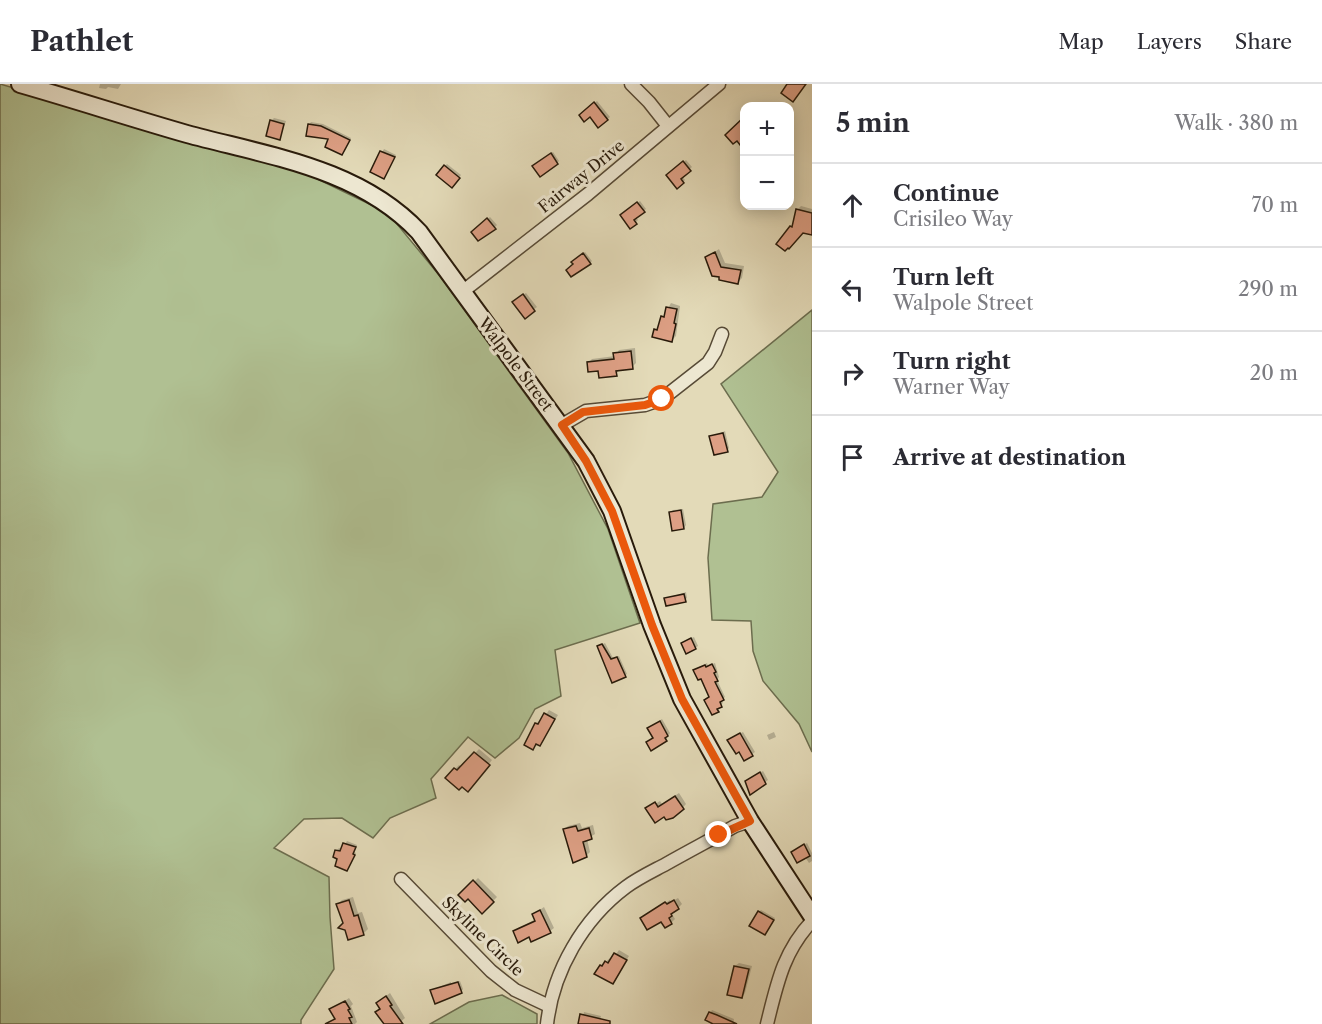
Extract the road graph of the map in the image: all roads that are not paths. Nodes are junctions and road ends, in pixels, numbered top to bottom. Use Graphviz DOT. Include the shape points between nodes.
graph roads {
  1 [pos="20,84"];
  2 [pos="631,84"];
  3 [pos="719,84"];
  4 [pos="60,89"];
  5 [pos="668,126"];
  6 [pos="462,292"];
  7 [pos="722,334"];
  8 [pos="562,425"];
  9 [pos="750,821"];
  10 [pos="401,879"];
  11 [pos="812,916"];
  12 [pos="812,921"];
  13 [pos="549,1006"];
  14 [pos="547,1024"];
  15 [pos="767,1024"];
  1 -- 4 [label="main road, Walpole Street"];
  2 -- 5 [label="street"];
  3 -- 5 [label="street, Fairway Drive"];
  4 -- 6 [label="main road, Walpole Street" via="354,184 405,217"];
  5 -- 6 [label="street, Fairway Drive"];
  6 -- 8 [label="main road, Walpole Street"];
  7 -- 8 [label="street" via="708,363 662,399 645,405 583,412"];
  8 -- 9 [label="main road, Walpole Street" via="612,511 682,699"];
  9 -- 11 [label="main road, Walpole Street"];
  9 -- 13 [label="street" via="634,882 612,898 581,934 560,973"];
  10 -- 13 [label="street, Skyline Circle" via="491,972 515,990"];
  12 -- 15 [label="street" via="787,957"];
  13 -- 14 [label="street"];
}
